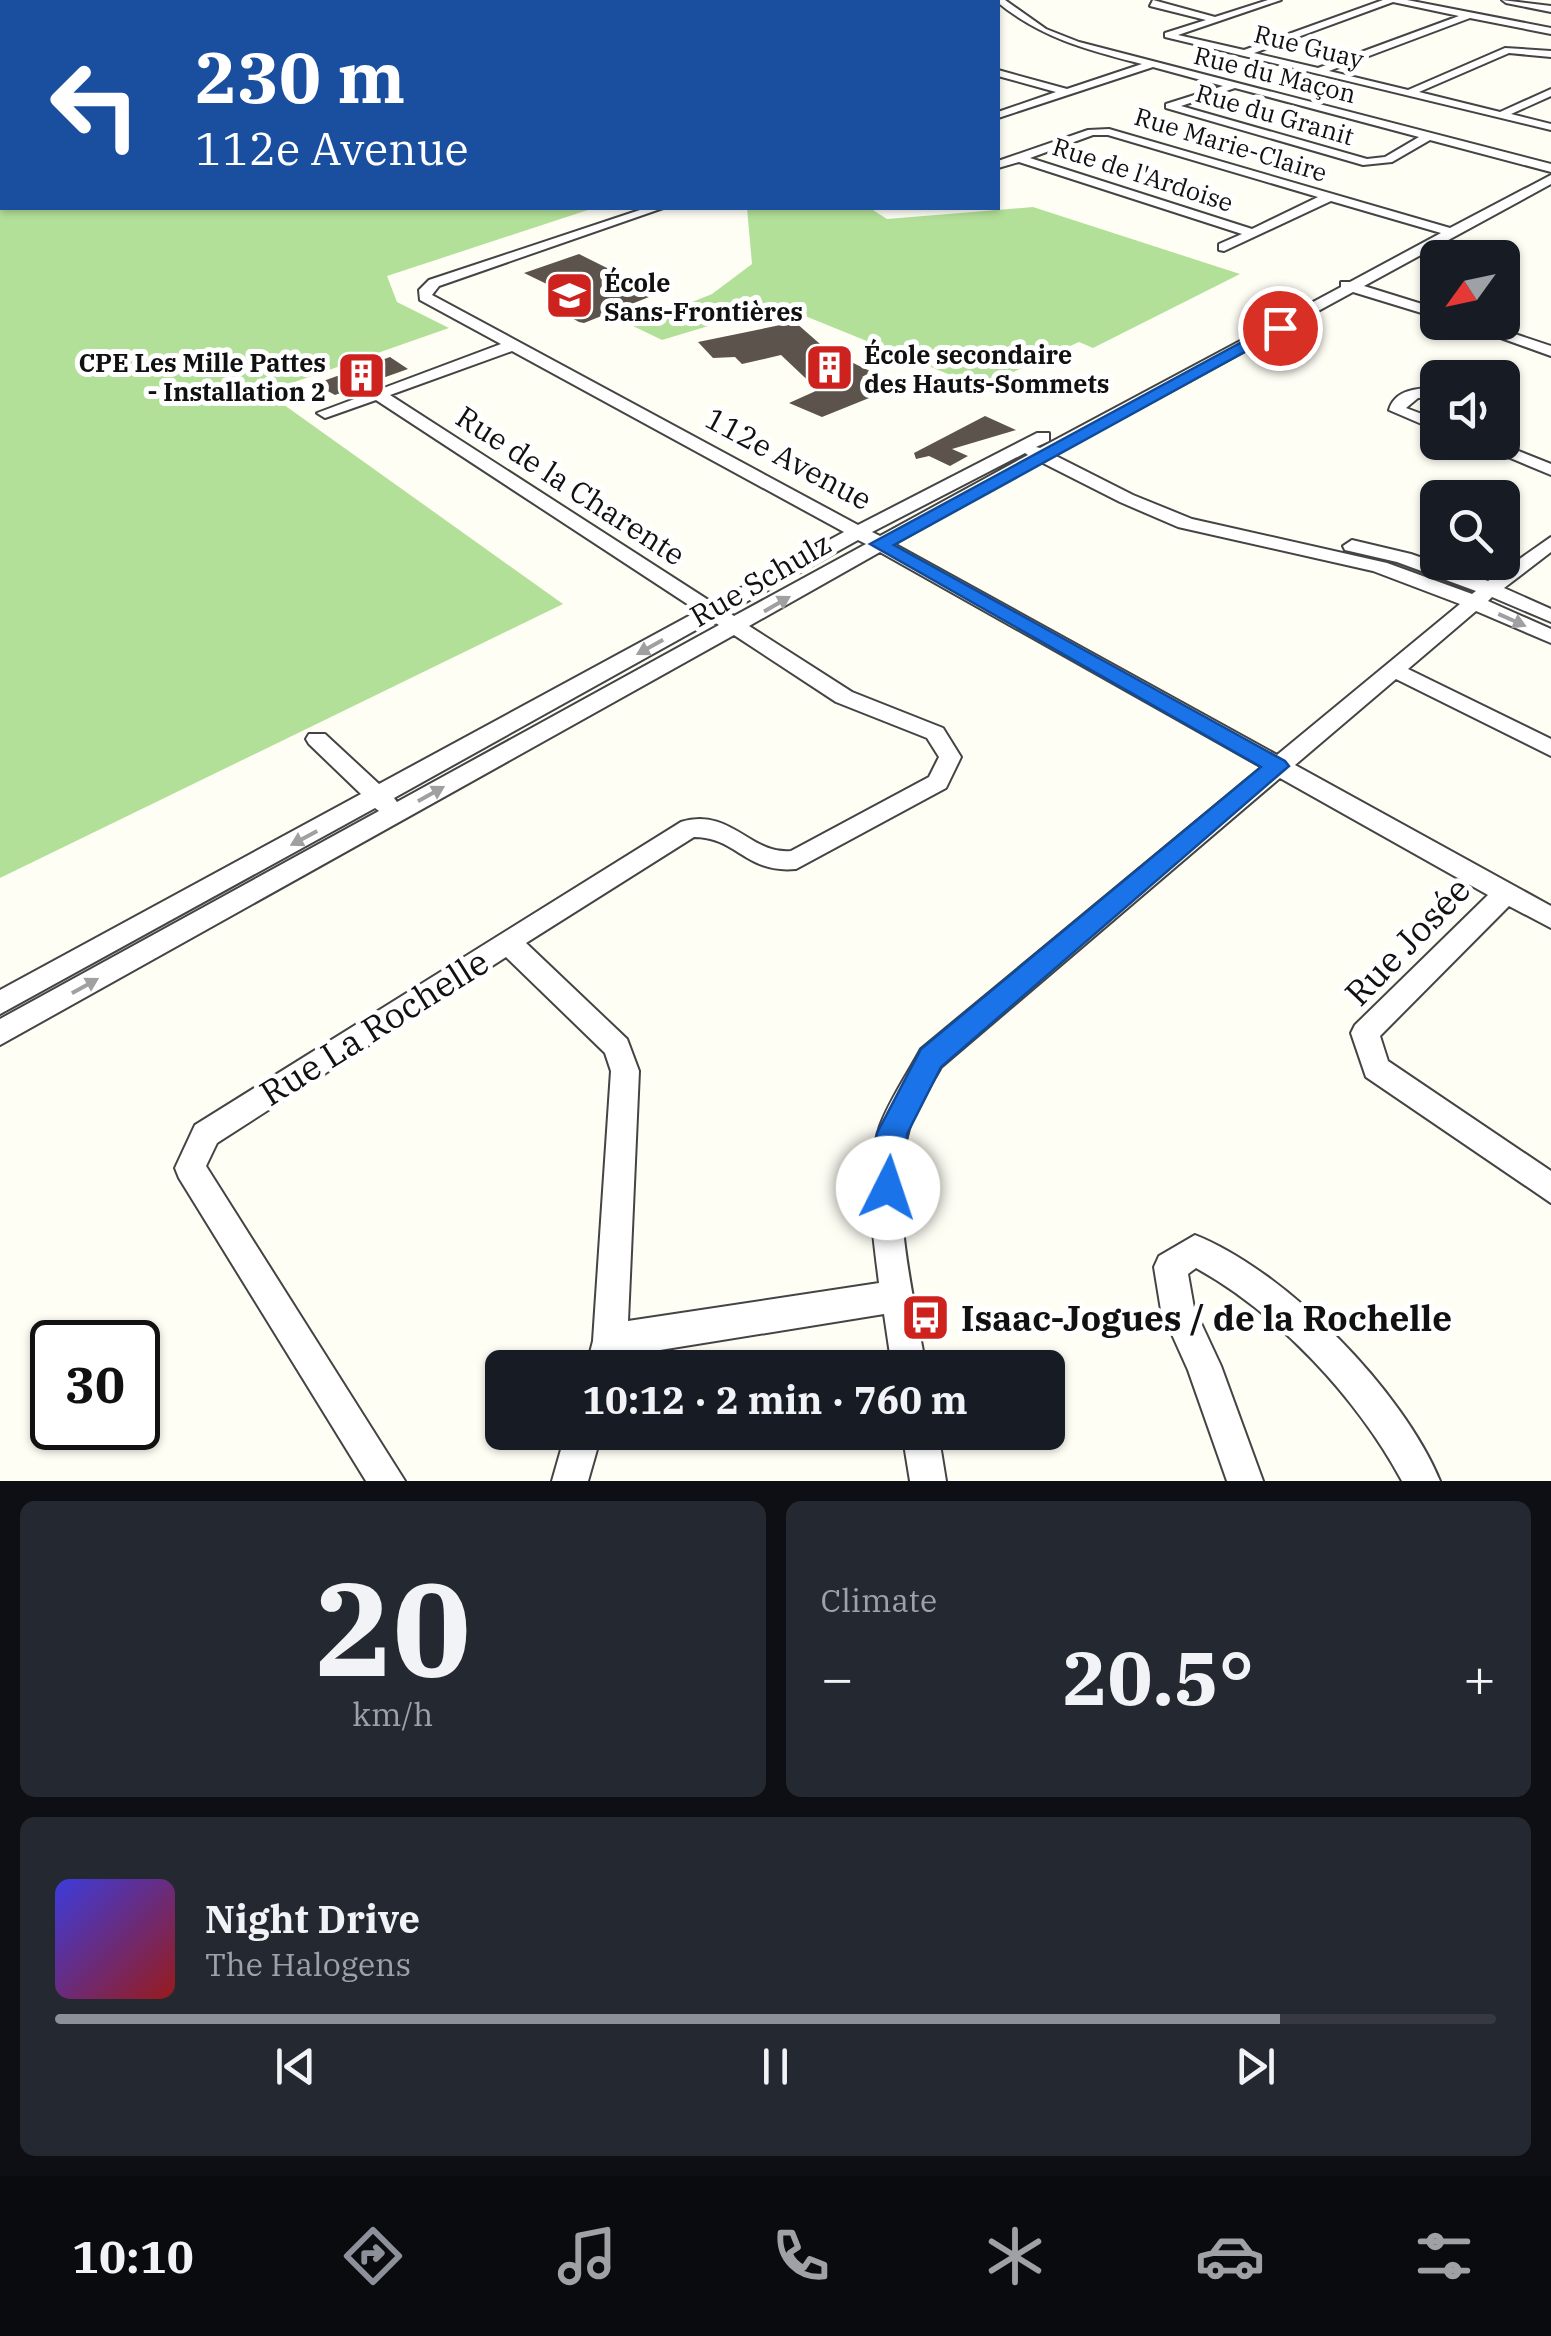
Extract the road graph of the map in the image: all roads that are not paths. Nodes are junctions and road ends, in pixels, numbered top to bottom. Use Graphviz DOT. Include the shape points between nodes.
graph roads {
  1 [pos="1158,0"];
  2 [pos="1277,0"];
  3 [pos="1393,0"];
  4 [pos="1506,0"];
  5 [pos="1000,1"];
  6 [pos="1551,8"];
  7 [pos="1018,11"];
  8 [pos="1000,12"];
  9 [pos="1469,15"];
  10 [pos="1216,19"];
  11 [pos="1551,31"];
  12 [pos="1245,54"];
  13 [pos="1551,54"];
  14 [pos="1149,64"];
  15 [pos="1318,71"];
  16 [pos="1000,74"];
  17 [pos="1232,86"];
  18 [pos="1067,92"];
  19 [pos="1551,92"];
  20 [pos="1409,93"];
  21 [pos="1000,113"];
  22 [pos="1500,115"];
  23 [pos="1551,127"];
  24 [pos="1429,136"];
  25 [pos="1019,158"];
  26 [pos="1000,164"];
  27 [pos="1550,169"];
  28 [pos="1498,192"];
  29 [pos="1329,197"];
  30 [pos="1518,197"];
  31 [pos="650,210"];
  32 [pos="1433,228"];
  33 [pos="1253,233"];
  34 [pos="1453,233"];
  35 [pos="1224,247"];
  36 [pos="1335,281"];
  37 [pos="1355,288"];
  38 [pos="1420,308"];
  39 [pos="1517,340"];
  40 [pos="511,346"];
  41 [pos="1551,351"];
  42 [pos="1420,392"];
  43 [pos="377,394"];
  44 [pos="325,413"];
  45 [pos="1420,418"];
  46 [pos="1039,448"];
  47 [pos="1520,458"];
  48 [pos="1551,470"];
  49 [pos="942,488"];
  50 [pos="962,500"];
  51 [pos="858,532"];
  52 [pos="880,544"];
  53 [pos="1551,544"];
  54 [pos="1482,596"];
  55 [pos="711,614"];
  56 [pos="1551,616"];
  57 [pos="734,629"];
  58 [pos="1551,637"];
  59 [pos="1396,671"];
  60 [pos="316,740"];
  61 [pos="1551,748"];
  62 [pos="1277,766"];
  63 [pos="387,806"];
  64 [pos="1506,893"];
  65 [pos="1551,918"];
  66 [pos="508,942"];
  67 [pos="0,1003"];
  68 [pos="0,1033"];
  69 [pos="1551,1188"];
  70 [pos="898,1296"];
  71 [pos="606,1350"];
  72 [pos="626,1350"];
  73 [pos="906,1350"];
  74 [pos="579,1450"];
  75 [pos="923,1450"];
  76 [pos="387,1481"];
  77 [pos="570,1481"];
  78 [pos="928,1481"];
  79 [pos="1246,1481"];
  80 [pos="1422,1481"];
  1 -- 10 [label="street" via="1153,4"];
  2 -- 10 [label="street, Rue Guay"];
  3 -- 9 [label="street"];
  3 -- 12 [label="street"];
  4 -- 6 [label="street"];
  5 -- 7 [label="street, Rue du Maçon"];
  7 -- 8 [label="street"];
  7 -- 14 [label="street, Rue du Maçon" via="1066,40"];
  9 -- 11 [label="street"];
  9 -- 15 [label="street"];
  10 -- 12 [label="street, Rue Guay" via="1168,35"];
  12 -- 15 [label="street, Rue Guay"];
  13 -- 20 [label="street" via="1508,50"];
  14 -- 17 [label="street, Rue du Maçon"];
  14 -- 18 [label="street"];
  15 -- 20 [label="street, Rue Guay"];
  16 -- 18 [label="street"];
  17 -- 24 [label="street, Rue du Maçon"];
  17 -- 24 [label="street, Rue du Granit" via="1170,106 1367,163 1388,160"];
  18 -- 21 [label="street"];
  19 -- 22 [label="street"];
  20 -- 22 [label="street, Rue Guay"];
  22 -- 23 [label="street, Rue Guay"];
  24 -- 27 [label="street, Rue du Maçon"];
  25 -- 26 [label="street, Rue Marie-Claire"];
  25 -- 29 [label="street, Rue Marie-Claire" via="1108,132"];
  25 -- 33 [label="street, Rue de l'Ardoise"];
  27 -- 28 [label="street, Rue Schulz"];
  27 -- 30 [label="street, Rue Schulz"];
  28 -- 30 [label="street"];
  28 -- 32 [label="street, Rue Schulz"];
  29 -- 32 [label="street, Rue Marie-Claire"];
  29 -- 33 [label="street"];
  30 -- 34 [label="street, Rue Schulz"];
  31 -- 40 [label="street, 112e Avenue" via="426,290 433,304"];
  32 -- 34 [label="street, Rue Marie-Claire"];
  32 -- 36 [label="street, Rue Schulz"];
  33 -- 35 [label="street"];
  34 -- 37 [label="street, Rue Schulz"];
  36 -- 37 [label="street"];
  36 -- 46 [label="street, Rue Schulz"];
  37 -- 38 [label="street"];
  37 -- 46 [label="street, Rue Schulz"];
  39 -- 41 [label="street"];
  40 -- 43 [label="street"];
  40 -- 51 [label="street, 112e Avenue"];
  42 -- 45 [label="street" via="1397,410"];
  43 -- 44 [label="street"];
  43 -- 55 [label="street, Rue de la Charente"];
  46 -- 49 [label="street, Rue Schulz"];
  46 -- 50 [label="street, Rue Schulz"];
  46 -- 54 [label="street" via="1144,508 1186,523"];
  47 -- 48 [label="street"];
  49 -- 50 [label="street"];
  49 -- 51 [label="street, Rue Schulz"];
  50 -- 52 [label="street, Rue Schulz"];
  51 -- 52 [label="street, 112e Avenue"];
  51 -- 55 [label="street, Rue Schulz"];
  57 -- 52 [label="street, Rue Schulz, one-way"];
  52 -- 62 [label="street, 112e Avenue"];
  53 -- 54 [label="street"];
  54 -- 56 [label="street"];
  54 -- 58 [label="street, one-way"];
  54 -- 59 [label="street"];
  55 -- 57 [label="street, Rue de la Charente"];
  55 -- 63 [label="street, Rue Schulz, one-way"];
  63 -- 57 [label="street, Rue Schulz, one-way"];
  57 -- 66 [label="street, Rue de la Charente" via="844,697 935,733 950,757 938,782 796,860 777,864 720,829 690,828"];
  59 -- 61 [label="street"];
  59 -- 62 [label="street"];
  60 -- 63 [label="street"];
  62 -- 64 [label="street, 112e Avenue"];
  62 -- 70 [label="street" via="931,1058 892,1133 888,1188"];
  63 -- 67 [label="street, Rue Schulz, one-way"];
  68 -- 63 [label="street, Rue Schulz, one-way"];
  64 -- 65 [label="street, 112e Avenue"];
  64 -- 69 [label="street, Rue Josée" via="1365,1033 1376,1068"];
  66 -- 71 [label="street, Rue La Rochelle" via="617,1047 626,1070"];
  66 -- 76 [label="street, Rue La Rochelle" via="206,1134 190,1168"];
  70 -- 72 [label="street, Rue La Rochelle"];
  70 -- 73 [label="street"];
  74 -- 77 [label="street"];
  75 -- 78 [label="street"];
  79 -- 80 [label="street" via="1178,1310 1170,1267 1196,1250 1250,1280 1303,1327 1390,1426"];
}
